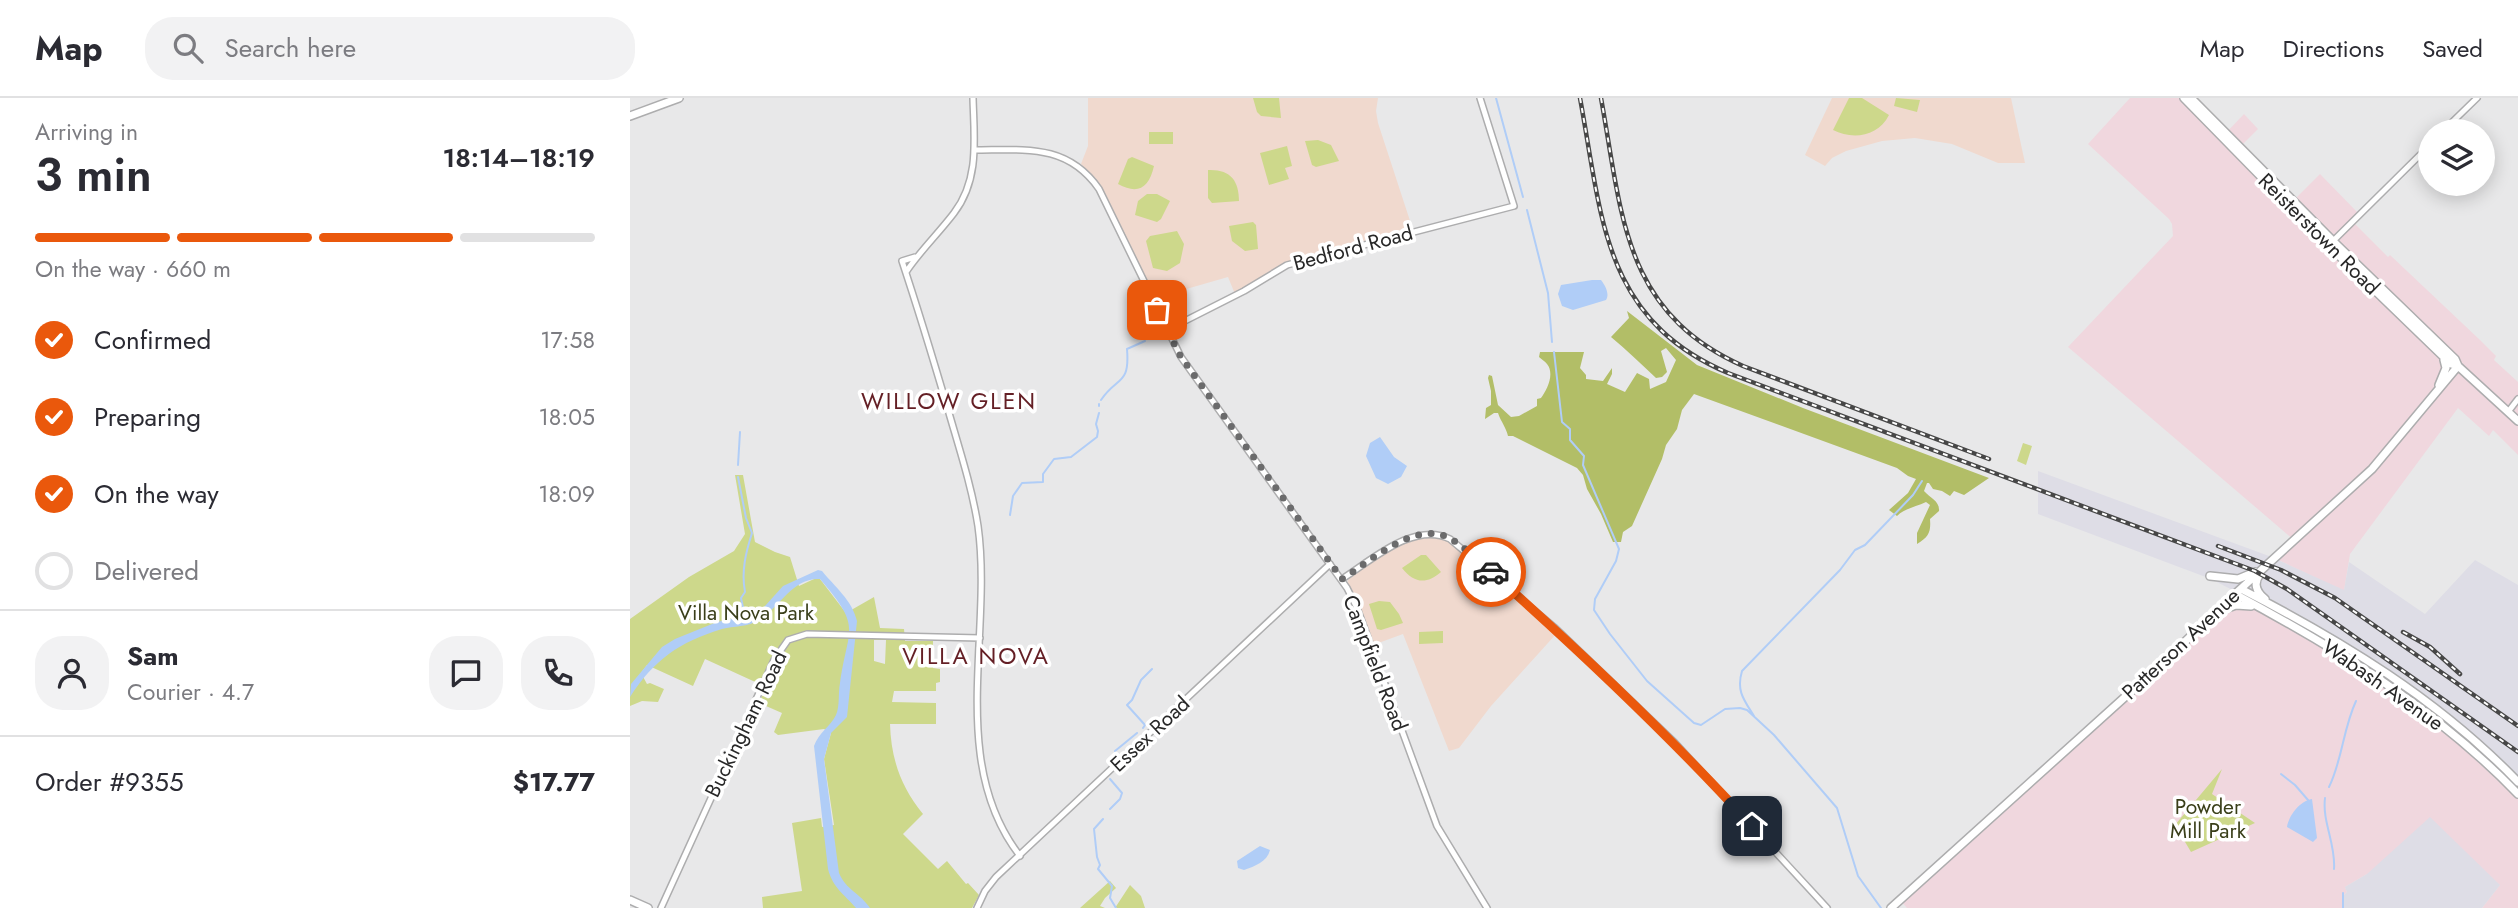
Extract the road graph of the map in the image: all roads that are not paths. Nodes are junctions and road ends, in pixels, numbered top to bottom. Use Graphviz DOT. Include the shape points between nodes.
graph roads {
  1 [pos="679,98"];
  2 [pos="973,98"];
  3 [pos="1480,98"];
  4 [pos="2183,98"];
  5 [pos="2191,98"];
  6 [pos="2477,98"];
  7 [pos="630,116"];
  8 [pos="2455,119"];
  9 [pos="974,150"];
  10 [pos="2418,157"];
  11 [pos="2270,187"];
  12 [pos="2293,199"];
  13 [pos="2331,244"];
  14 [pos="915,257"];
  15 [pos="906,272"];
  16 [pos="2370,286"];
  17 [pos="2389,296"];
  18 [pos="1167,330"];
  19 [pos="2422,335"];
  20 [pos="2458,366"];
  21 [pos="2436,392"];
  22 [pos="2518,399"];
  23 [pos="2508,412"];
  24 [pos="2518,421"];
  25 [pos="1330,564"];
  26 [pos="2265,567"];
  27 [pos="2210,576"];
  28 [pos="1342,579"];
  29 [pos="2238,592"];
  30 [pos="2276,612"];
  31 [pos="2210,617"];
  32 [pos="979,638"];
  33 [pos="2518,782"];
  34 [pos="2518,794"];
  35 [pos="1020,856"];
  36 [pos="630,900"];
  37 [pos="648,908"];
  38 [pos="661,908"];
  39 [pos="977,908"];
  40 [pos="1487,908"];
  41 [pos="1827,908"];
  42 [pos="1891,908"];
  1 -- 7 [label="main road"];
  2 -- 9 [label="street"];
  3 -- 18 [label="street, Bedford Road" via="1514,206 1287,265"];
  4 -- 11 [label="main road, Reisterstown Road"];
  5 -- 12 [label="main road, Reisterstown Road"];
  6 -- 8 [label="street"];
  9 -- 14 [label="street" via="972,176 961,203"];
  9 -- 18 [label="street, Campfield Road" via="1048,152 1086,173 1104,199"];
  10 -- 13 [label="street"];
  11 -- 12 [label="main road"];
  11 -- 13 [label="main road, Reisterstown Road"];
  12 -- 13 [label="main road, Reisterstown Road"];
  13 -- 16 [label="main road, Reisterstown Road"];
  13 -- 17 [label="main road, Reisterstown Road"];
  14 -- 15 [label="street"];
  14 -- 15 [label="street" via="902,261"];
  15 -- 32 [label="street" via="975,509 981,568"];
  16 -- 17 [label="main road"];
  16 -- 19 [label="main road, Reisterstown Road"];
  17 -- 20 [label="main road, Reisterstown Road"];
  18 -- 25 [label="street, Campfield Road" via="1181,357"];
  19 -- 20 [label="main road, Reisterstown Road"];
  19 -- 21 [label="main road" via="2446,366"];
  20 -- 21 [label="main road, Patterson Avenue"];
  20 -- 23 [label="main road, Reisterstown Road"];
  21 -- 26 [label="main road, Patterson Avenue" via="2377,464"];
  22 -- 23 [label="street"];
  23 -- 24 [label="main road, Reisterstown Road"];
  25 -- 28 [label="street, Campfield Road"];
  25 -- 35 [label="street, Essex Road"];
  26 -- 27 [label="main road" via="2238,579"];
  26 -- 29 [label="main road, Patterson Avenue"];
  26 -- 30 [label="main road" via="2256,589"];
  28 -- 40 [label="street, Campfield Road" via="1357,608 1437,826"];
  28 -- 41 [label="street" via="1409,537 1431,533 1450,539 1554,627 1675,743"];
  29 -- 30 [label="main road, Wabash Avenue"];
  29 -- 31 [label="main road, Patterson Avenue"];
  30 -- 31 [label="main road" via="2245,604"];
  30 -- 33 [label="main road, Wabash Avenue" via="2355,651 2411,689"];
  30 -- 34 [label="main road, Wabash Avenue" via="2399,692"];
  31 -- 42 [label="main road, Patterson Avenue"];
  32 -- 35 [label="street" via="984,776 1002,829"];
  32 -- 38 [label="street, Buckingham Road" via="799,635 788,640"];
  35 -- 39 [label="street, Essex Road" via="990,885"];
  36 -- 37 [label="main road"];
}
